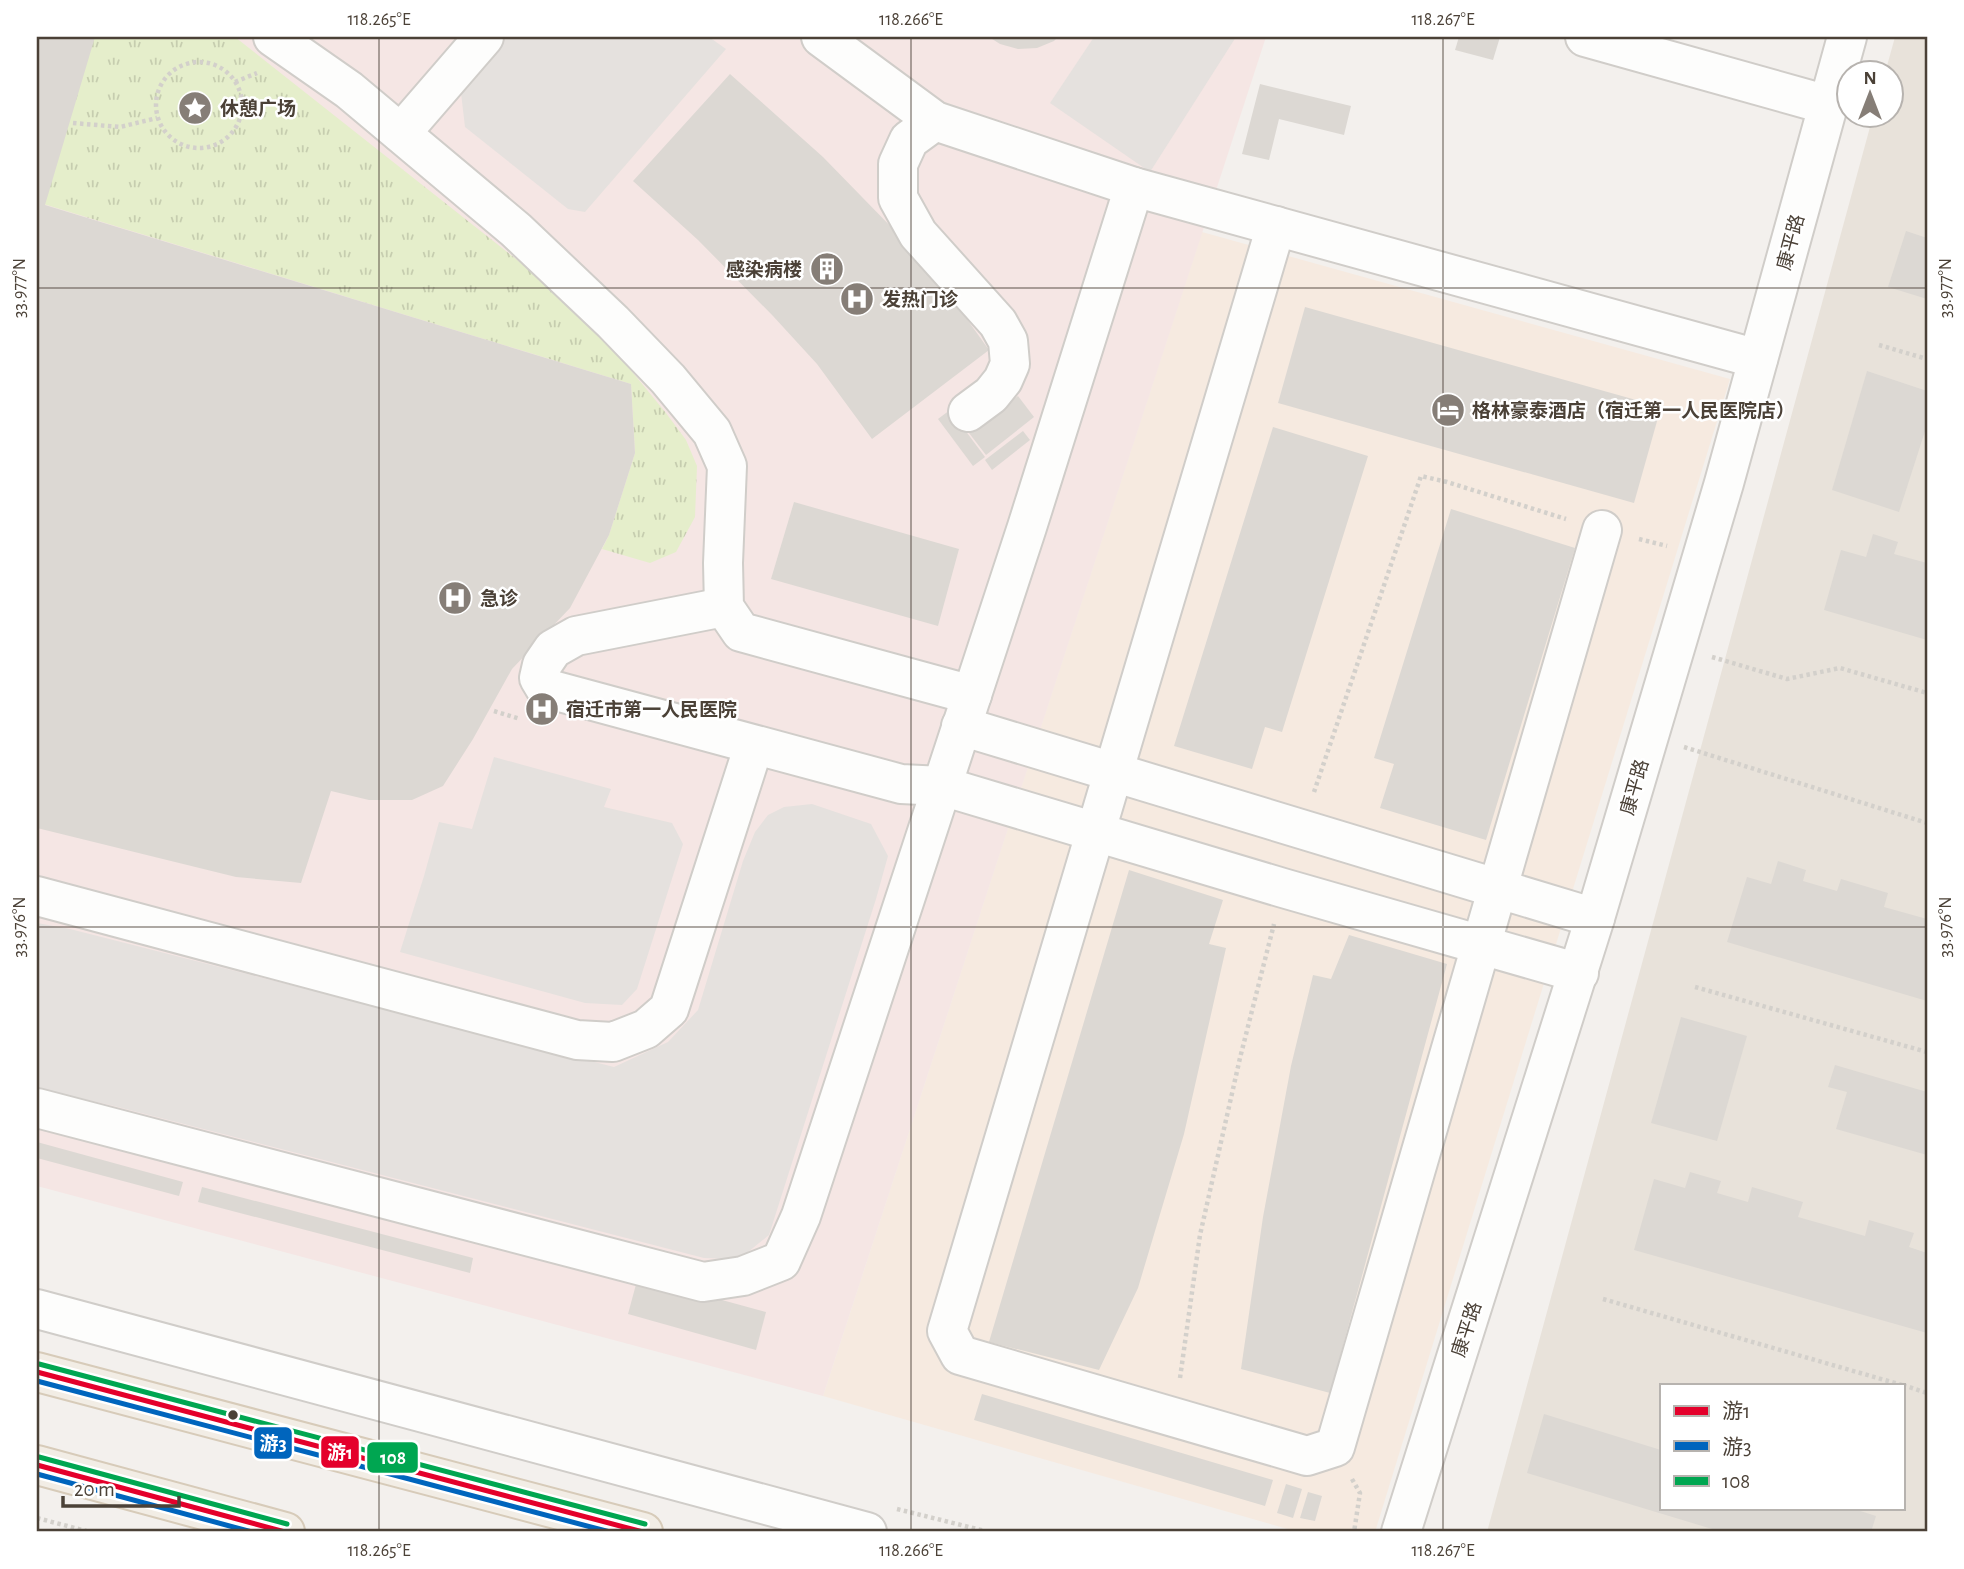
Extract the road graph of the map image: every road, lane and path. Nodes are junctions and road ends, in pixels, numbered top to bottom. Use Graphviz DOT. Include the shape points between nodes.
graph roads {
  1 [pos="272,37"];
  2 [pos="484,37"];
  3 [pos="821,37"];
  4 [pos="1585,37"];
  5 [pos="1847,37"];
  6 [pos="1828,105"];
  7 [pos="157,118"];
  8 [pos="935,121"];
  9 [pos="73,123"];
  10 [pos="401,133"];
  11 [pos="1135,187"];
  12 [pos="1276,226"];
  13 [pos="1879,345"];
  14 [pos="1758,359"];
  15 [pos="1927,359"];
  16 [pos="968,412"];
  17 [pos="1602,530"];
  18 [pos="724,607"];
  19 [pos="1675,646"];
  20 [pos="1927,693"];
  21 [pos="967,710"];
  22 [pos="1648,736"];
  23 [pos="754,745"];
  24 [pos="1113,772"];
  25 [pos="942,786"];
  26 [pos="1927,823"];
  27 [pos="1096,831"];
  28 [pos="1498,888"];
  29 [pos="37,896"];
  30 [pos="1595,918"];
  31 [pos="1481,944"];
  32 [pos="1579,973"];
  33 [pos="1695,987"];
  34 [pos="1927,1052"];
  35 [pos="37,1108"];
  36 [pos="1603,1299"];
  37 [pos="37,1310"];
  38 [pos="37,1372"];
  39 [pos="1899,1384"];
  40 [pos="1904,1386"];
  41 [pos="1927,1392"];
  42 [pos="1335,1447"];
  43 [pos="37,1465"];
  44 [pos="37,1518"];
  45 [pos="90,1532"];
  46 [pos="285,1532"];
  47 [pos="643,1532"];
  48 [pos="867,1532"];
  49 [pos="1354,1532"];
  50 [pos="1401,1532"];
  1 -- 10 [label="street"];
  2 -- 10 [label="street"];
  3 -- 8 [label="street"];
  4 -- 6 [label="street"];
  5 -- 6 [label="street, 康平路"];
  6 -- 14 [label="street, 康平路"];
  7 -- 7 [label="path" via="158,89 177,67 190,62 219,67 238,87 241,115 235,128 214,145 186,146 174,140"];
  7 -- 9 [label="path" via="120,127"];
  8 -- 11 [label="street"];
  8 -- 16 [label="street" via="909,140 898,164 898,198 918,233 998,323 1008,341 1010,364 1003,380"];
  10 -- 18 [label="street" via="516,230 613,322 712,432 727,466"];
  11 -- 12 [label="street"];
  11 -- 21 [label="street"];
  12 -- 14 [label="street"];
  12 -- 24 [label="street"];
  13 -- 15 [label="path"];
  14 -- 19 [label="street, 康平路"];
  17 -- 28 [label="street"];
  18 -- 21 [label="street" via="741,632"];
  18 -- 23 [label="street" via="576,636 553,649 540,678 545,688"];
  19 -- 20 [label="path" via="1787,679 1840,668"];
  19 -- 22 [label="street, 康平路"];
  21 -- 24 [label="street"];
  21 -- 25 [label="street"];
  22 -- 26 [label="path"];
  22 -- 30 [label="street, 康平路"];
  23 -- 25 [label="street" via="901,784"];
  23 -- 29 [label="street" via="669,1009 646,1029 613,1042 577,1040"];
  24 -- 27 [label="street"];
  24 -- 28 [label="street"];
  25 -- 27 [label="street"];
  25 -- 35 [label="street" via="801,1216 780,1261 743,1276 703,1282"];
  27 -- 31 [label="street"];
  27 -- 42 [label="street" via="947,1331 960,1355 1307,1456"];
  28 -- 30 [label="street"];
  28 -- 31 [label="street"];
  30 -- 32 [label="street, 康平路"];
  31 -- 32 [label="street"];
  31 -- 42 [label="street"];
  32 -- 50 [label="street, 康平路"];
  33 -- 34 [label="path"];
  36 -- 39 [label="path"];
  37 -- 48 [label="street"];
  38 -- 47 [label="main road"];
  40 -- 41 [label="path"];
  42 -- 49 [label="path" via="1360,1493"];
  43 -- 46 [label="main road"];
  44 -- 45 [label="path"];
}
